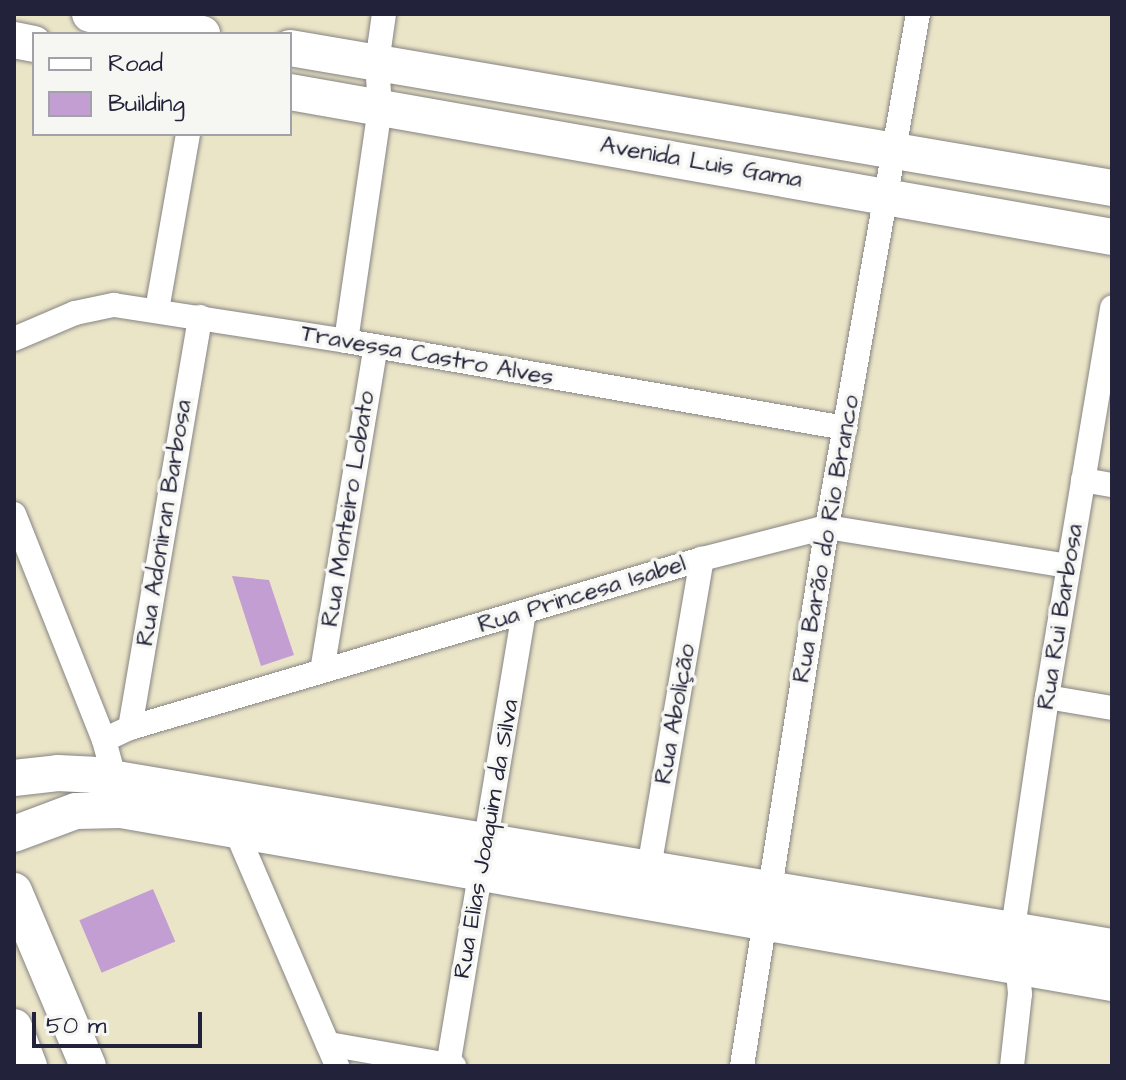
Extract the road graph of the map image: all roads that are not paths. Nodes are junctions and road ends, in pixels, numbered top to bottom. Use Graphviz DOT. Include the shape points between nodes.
graph roads {
  1 [pos="90,14"];
  2 [pos="384,14"];
  3 [pos="918,14"];
  4 [pos="153,20"];
  5 [pos="195,32"];
  6 [pos="292,48"];
  7 [pos="377,63"];
  8 [pos="292,92"];
  9 [pos="380,107"];
  10 [pos="188,136"];
  11 [pos="895,150"];
  12 [pos="1112,188"];
  13 [pos="887,195"];
  14 [pos="1112,237"];
  15 [pos="1112,307"];
  16 [pos="157,310"];
  17 [pos="200,317"];
  18 [pos="16,333"];
  19 [pos="346,341"];
  20 [pos="376,346"];
  21 [pos="1102,423"];
  22 [pos="845,428"];
  23 [pos="1083,480"];
  24 [pos="1112,485"];
  25 [pos="14,514"];
  26 [pos="827,527"];
  27 [pos="702,559"];
  28 [pos="1069,566"];
  29 [pos="524,613"];
  30 [pos="322,671"];
  31 [pos="1047,697"];
  32 [pos="1112,708"];
  33 [pos="130,728"];
  34 [pos="104,740"];
  35 [pos="14,778"];
  36 [pos="118,795"];
  37 [pos="236,831"];
  38 [pos="14,834"];
  39 [pos="484,857"];
  40 [pos="649,868"];
  41 [pos="14,891"];
  42 [pos="767,905"];
  43 [pos="1013,928"];
  44 [pos="1112,947"];
  45 [pos="1018,969"];
  46 [pos="1112,983"];
  47 [pos="14,1027"];
  48 [pos="332,1055"];
  49 [pos="29,1066"];
  50 [pos="88,1066"];
  51 [pos="450,1066"];
  52 [pos="742,1066"];
  53 [pos="1012,1066"];
  1 -- 4 [label="street"];
  2 -- 7 [label="street"];
  3 -- 11 [label="street, Rua Barão do Rio Branco"];
  4 -- 5 [label="street"];
  6 -- 7 [label="street, Avenida Luis Gama"];
  7 -- 9 [label="street"];
  7 -- 11 [label="street, Avenida Luis Gama"];
  8 -- 9 [label="street, Avenida Luis Gama"];
  9 -- 13 [label="street, Avenida Luis Gama"];
  9 -- 19 [label="street"];
  10 -- 16 [label="street"];
  11 -- 12 [label="street, Avenida Luis Gama"];
  11 -- 13 [label="street, Rua Barão do Rio Branco"];
  13 -- 14 [label="street, Avenida Luis Gama"];
  13 -- 22 [label="street, Rua Barão do Rio Branco"];
  15 -- 21 [label="street, Rua Rui Barbosa"];
  16 -- 17 [label="street, Travessa Castro Alves"];
  16 -- 18 [label="street, Travessa Castro Alves" via="95,307"];
  17 -- 19 [label="street, Travessa Castro Alves"];
  17 -- 33 [label="street, Rua Adoniran Barbosa"];
  19 -- 20 [label="street, Travessa Castro Alves"];
  20 -- 22 [label="street, Travessa Castro Alves"];
  20 -- 30 [label="street, Rua Monteiro Lobato"];
  21 -- 23 [label="street, Rua Rui Barbosa"];
  22 -- 26 [label="street, Rua Barão do Rio Branco"];
  23 -- 24 [label="street"];
  23 -- 28 [label="street, Rua Rui Barbosa"];
  25 -- 34 [label="street"];
  26 -- 27 [label="street, Rua Princesa Isabel"];
  26 -- 28 [label="street, Rua Princesa Isabel"];
  26 -- 42 [label="street, Rua Barão do Rio Branco"];
  27 -- 29 [label="street, Rua Princesa Isabel"];
  27 -- 40 [label="street, Rua Abolição"];
  28 -- 31 [label="street, Rua Rui Barbosa"];
  29 -- 30 [label="street, Rua Princesa Isabel"];
  29 -- 39 [label="street, Rua Elias Joaquim da Silva"];
  30 -- 33 [label="street, Rua Princesa Isabel"];
  31 -- 32 [label="street"];
  31 -- 43 [label="street, Rua Rui Barbosa"];
  33 -- 34 [label="street, Rua Princesa Isabel"];
  34 -- 36 [label="street"];
  35 -- 36 [label="street" via="58,773"];
  36 -- 37 [label="street"];
  36 -- 38 [label="street"];
  36 -- 39 [label="street"];
  37 -- 39 [label="street"];
  37 -- 48 [label="street"];
  39 -- 40 [label="street"];
  39 -- 42 [label="street"];
  39 -- 51 [label="street, Rua Elias Joaquim da Silva"];
  40 -- 42 [label="street"];
  41 -- 50 [label="street"];
  42 -- 43 [label="street"];
  42 -- 45 [label="street"];
  42 -- 52 [label="street, Rua Barão do Rio Branco"];
  43 -- 44 [label="street"];
  45 -- 46 [label="street"];
  45 -- 53 [label="street"];
  47 -- 49 [label="street"];
  48 -- 51 [label="street"];
}
